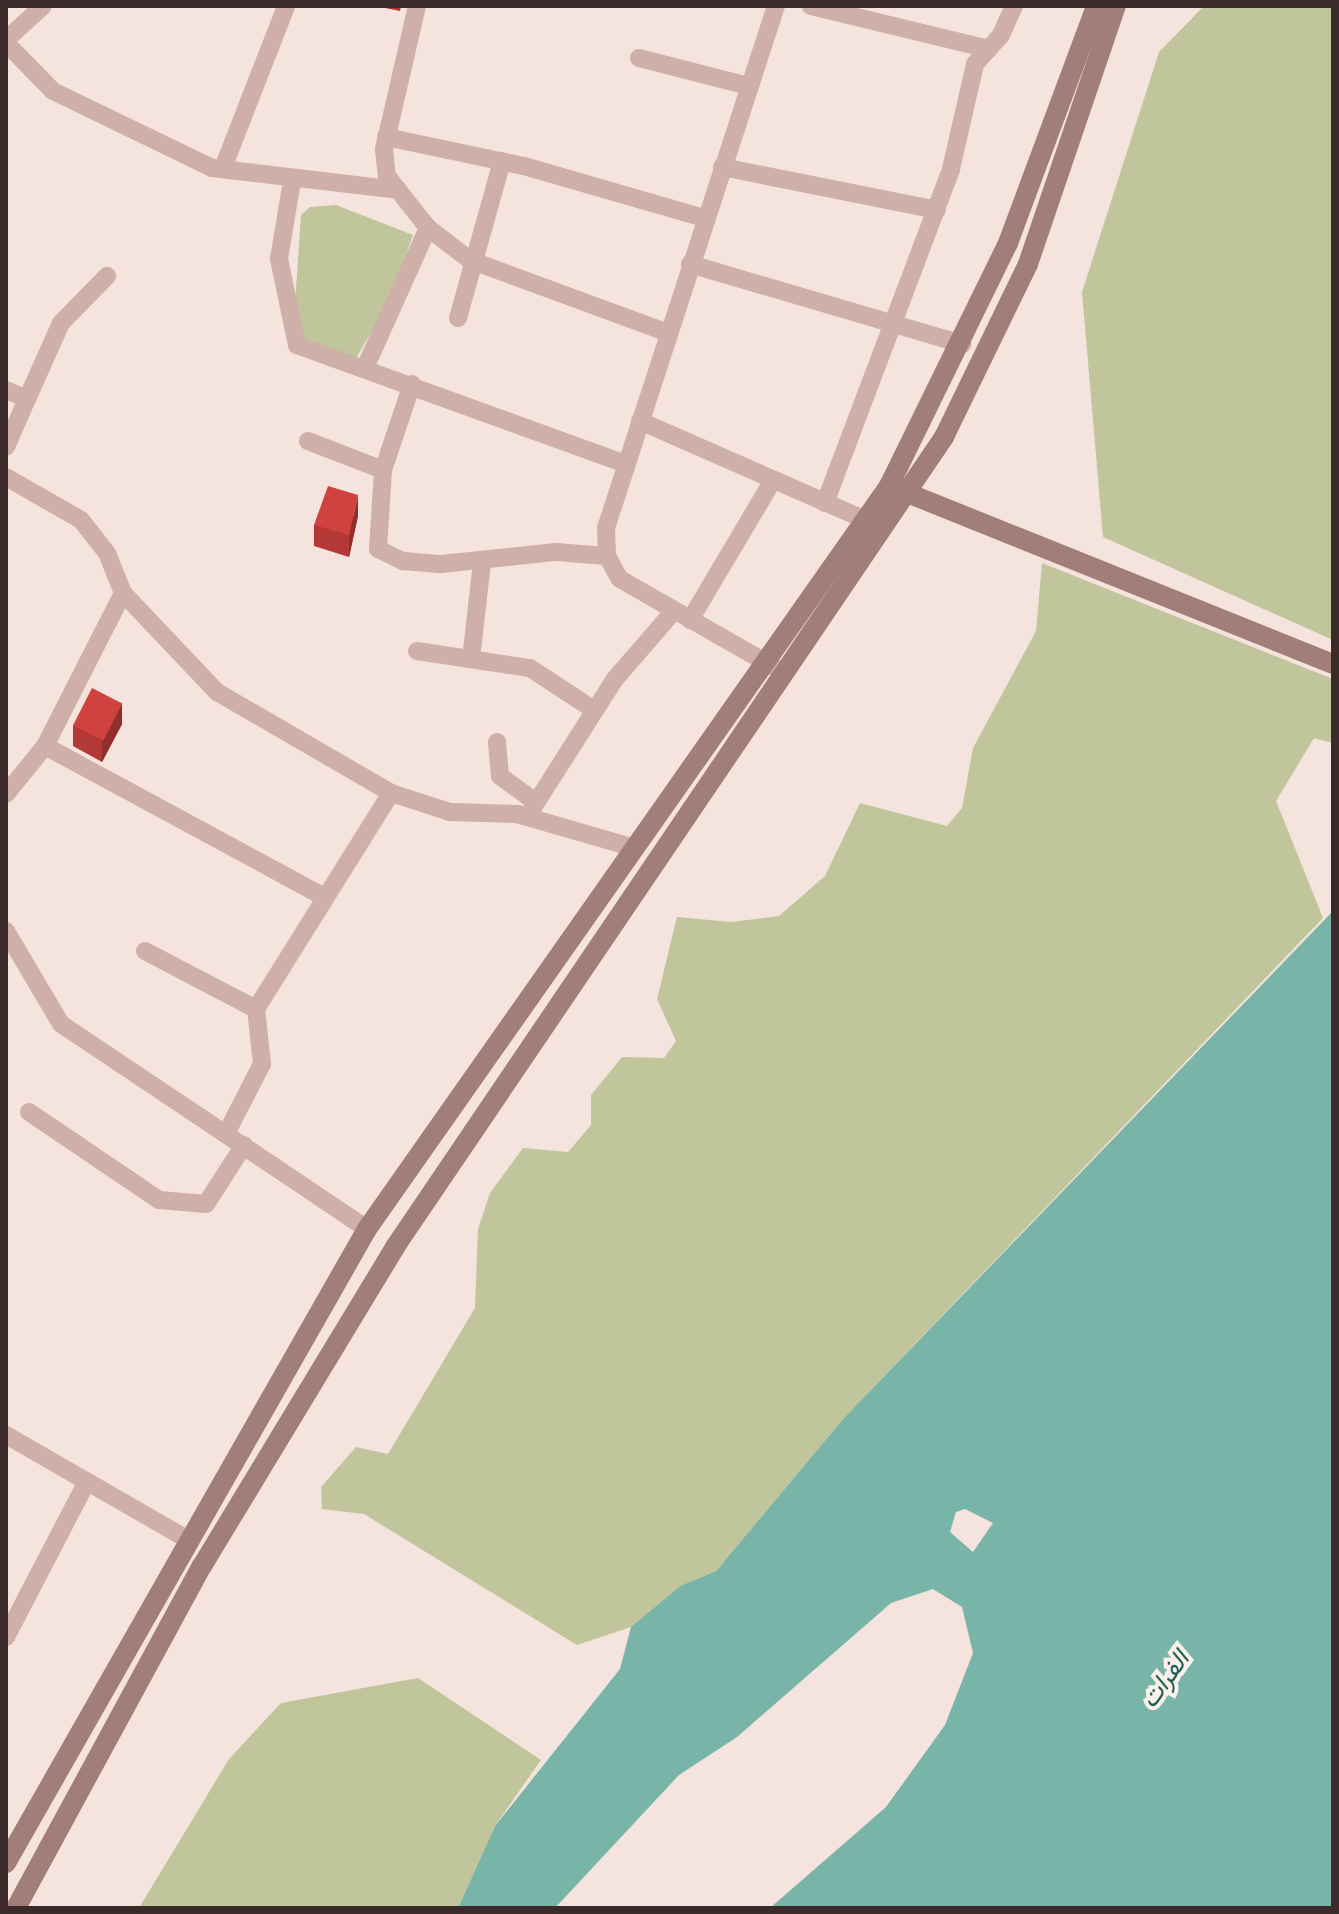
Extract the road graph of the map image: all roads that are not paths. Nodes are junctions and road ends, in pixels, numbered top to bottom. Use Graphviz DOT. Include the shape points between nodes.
graph roads {
  1 [pos="43,6"];
  2 [pos="286,6"];
  3 [pos="417,6"];
  4 [pos="776,6"];
  5 [pos="811,6"];
  6 [pos="1014,6"];
  7 [pos="1096,6"];
  8 [pos="1116,6"];
  9 [pos="6,41"];
  10 [pos="989,49"];
  11 [pos="639,58"];
  12 [pos="749,86"];
  13 [pos="386,137"];
  14 [pos="502,161"];
  15 [pos="722,167"];
  16 [pos="223,168"];
  17 [pos="292,181"];
  18 [pos="398,190"];
  19 [pos="937,210"];
  20 [pos="704,218"];
  21 [pos="428,228"];
  22 [pos="470,260"];
  23 [pos="690,264"];
  24 [pos="107,276"];
  25 [pos="458,318"];
  26 [pos="897,323"];
  27 [pos="668,333"];
  28 [pos="962,344"];
  29 [pos="365,368"];
  30 [pos="412,384"];
  31 [pos="6,390"];
  32 [pos="27,399"];
  33 [pos="640,421"];
  34 [pos="308,441"];
  35 [pos="6,447"];
  36 [pos="626,464"];
  37 [pos="383,470"];
  38 [pos="6,477"];
  39 [pos="773,480"];
  40 [pos="898,489"];
  41 [pos="825,503"];
  42 [pos="865,520"];
  43 [pos="607,556"];
  44 [pos="482,563"];
  45 [pos="123,593"];
  46 [pos="682,616"];
  47 [pos="417,651"];
  48 [pos="471,659"];
  49 [pos="764,662"];
  50 [pos="1333,664"];
  51 [pos="783,673"];
  52 [pos="594,710"];
  53 [pos="497,742"];
  54 [pos="45,746"];
  55 [pos="391,793"];
  56 [pos="6,794"];
  57 [pos="530,809"];
  58 [pos="635,848"];
  59 [pos="326,898"];
  60 [pos="9,939"];
  61 [pos="145,951"];
  62 [pos="256,1009"];
  63 [pos="29,1112"];
  64 [pos="226,1134"];
  65 [pos="244,1145"];
  66 [pos="367,1229"];
  67 [pos="6,1435"];
  68 [pos="86,1483"];
  69 [pos="205,1505"];
  70 [pos="229,1519"];
  71 [pos="181,1546"];
  72 [pos="202,1566"];
  73 [pos="8,1628"];
  74 [pos="6,1863"];
  75 [pos="16,1908"];
  1 -- 9 [label="street"];
  2 -- 16 [label="street"];
  3 -- 13 [label="street"];
  4 -- 12 [label="street"];
  5 -- 10 [label="street"];
  6 -- 10 [label="street"];
  7 -- 28 [label="street" via="1035,181"];
  8 -- 40 [label="street" via="1028,264 944,437"];
  9 -- 16 [label="street" via="53,91"];
  10 -- 19 [label="street" via="975,64"];
  11 -- 12 [label="street"];
  12 -- 15 [label="street"];
  13 -- 14 [label="street"];
  13 -- 18 [label="street" via="387,176"];
  14 -- 20 [label="street"];
  14 -- 22 [label="street"];
  15 -- 19 [label="street"];
  15 -- 20 [label="street"];
  16 -- 17 [label="street" via="251,167"];
  17 -- 18 [label="street"];
  17 -- 29 [label="street" via="279,259 297,345"];
  18 -- 21 [label="street"];
  19 -- 26 [label="street"];
  20 -- 23 [label="street"];
  21 -- 22 [label="street"];
  21 -- 29 [label="street"];
  22 -- 25 [label="street"];
  22 -- 27 [label="street"];
  23 -- 26 [label="street"];
  23 -- 27 [label="street"];
  24 -- 32 [label="street" via="61,323"];
  26 -- 28 [label="street"];
  26 -- 41 [label="street"];
  27 -- 33 [label="street"];
  28 -- 40 [label="street"];
  29 -- 30 [label="street"];
  30 -- 36 [label="street"];
  30 -- 37 [label="street"];
  31 -- 32 [label="street"];
  32 -- 35 [label="street"];
  33 -- 36 [label="street"];
  33 -- 39 [label="street"];
  34 -- 37 [label="street"];
  36 -- 43 [label="street" via="606,528"];
  37 -- 44 [label="street" via="378,549 403,561"];
  38 -- 45 [label="street" via="81,520 107,553"];
  39 -- 41 [label="street"];
  39 -- 46 [label="street"];
  40 -- 42 [label="street"];
  40 -- 50 [label="street"];
  40 -- 51 [label="street"];
  41 -- 42 [label="street"];
  42 -- 49 [label="street"];
  43 -- 44 [label="street" via="556,552"];
  43 -- 46 [label="street" via="620,579"];
  44 -- 48 [label="street"];
  45 -- 54 [label="street"];
  45 -- 55 [label="street" via="217,692"];
  46 -- 49 [label="street"];
  46 -- 52 [label="street"];
  47 -- 48 [label="street"];
  48 -- 52 [label="street" via="530,668"];
  49 -- 51 [label="street"];
  49 -- 58 [label="street"];
  51 -- 70 [label="street" via="395,1247"];
  52 -- 57 [label="street"];
  53 -- 57 [label="street" via="500,776"];
  54 -- 56 [label="street"];
  54 -- 59 [label="street"];
  55 -- 57 [label="street" via="450,812"];
  55 -- 59 [label="street"];
  57 -- 58 [label="street"];
  58 -- 66 [label="street"];
  59 -- 62 [label="street"];
  60 -- 64 [label="street" via="61,1024"];
  61 -- 62 [label="street"];
  62 -- 64 [label="street" via="262,1064"];
  63 -- 65 [label="street" via="159,1200 206,1204"];
  64 -- 65 [label="street"];
  65 -- 66 [label="street"];
  66 -- 69 [label="street"];
  67 -- 68 [label="street"];
  68 -- 71 [label="street"];
  68 -- 73 [label="street"];
  69 -- 70 [label="street"];
  69 -- 71 [label="street"];
  70 -- 72 [label="street"];
  71 -- 72 [label="street"];
  71 -- 74 [label="street"];
  72 -- 75 [label="street"];
}
